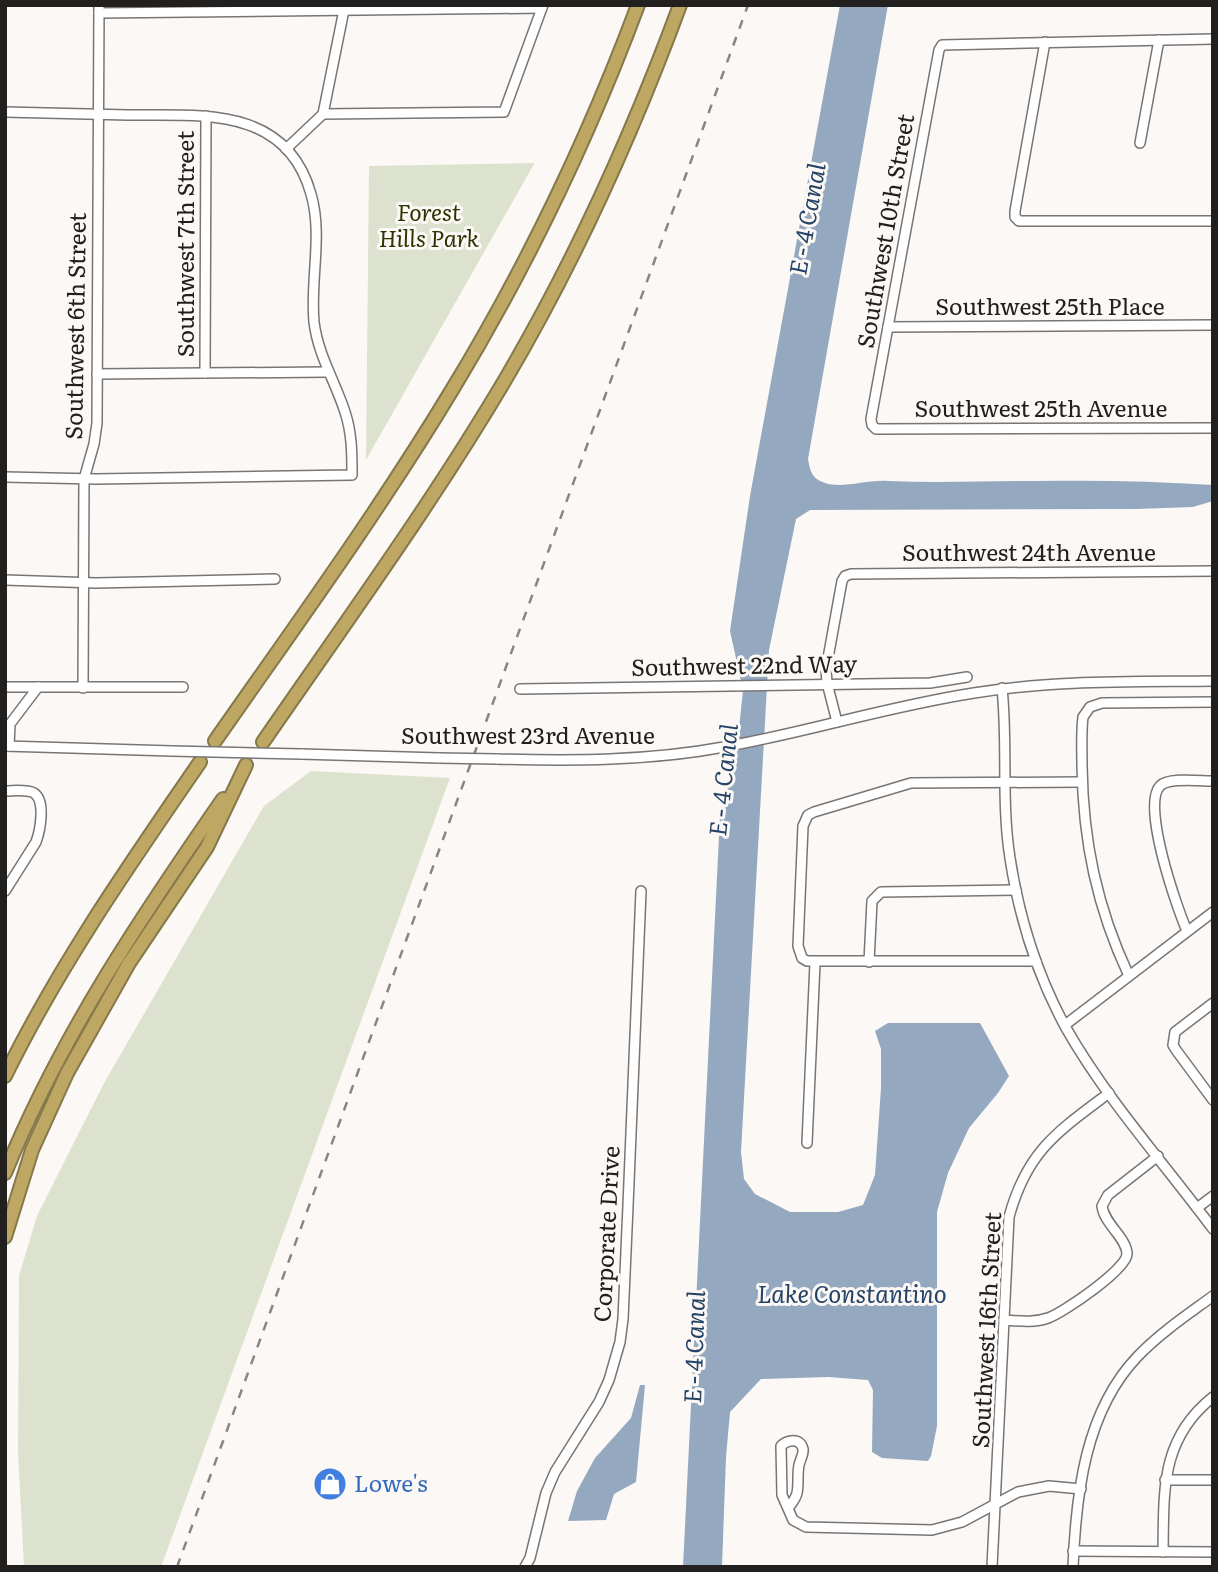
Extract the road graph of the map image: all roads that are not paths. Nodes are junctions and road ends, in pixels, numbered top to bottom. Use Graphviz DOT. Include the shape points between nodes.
graph roads {
  1 [pos="638,5"];
  2 [pos="680,5"];
  3 [pos="542,6"];
  4 [pos="345,8"];
  5 [pos="99,9"];
  6 [pos="1213,39"];
  7 [pos="1159,40"];
  8 [pos="1045,42"];
  9 [pos="5,112"];
  10 [pos="99,114"];
  11 [pos="323,114"];
  12 [pos="206,116"];
  13 [pos="1140,143"];
  14 [pos="286,149"];
  15 [pos="1213,221"];
  16 [pos="1213,325"];
  17 [pos="888,327"];
  18 [pos="327,372"];
  19 [pos="205,373"];
  20 [pos="97,374"];
  21 [pos="872,425"];
  22 [pos="1213,428"];
  23 [pos="5,477"];
  24 [pos="84,479"];
  25 [pos="1213,572"];
  26 [pos="275,579"];
  27 [pos="5,580"];
  28 [pos="83,582"];
  29 [pos="967,677"];
  30 [pos="1213,681"];
  31 [pos="827,683"];
  32 [pos="5,687"];
  33 [pos="38,687"];
  34 [pos="183,687"];
  35 [pos="83,688"];
  36 [pos="1002,688"];
  37 [pos="520,689"];
  38 [pos="1213,702"];
  39 [pos="8,722"];
  40 [pos="837,722"];
  41 [pos="215,741"];
  42 [pos="262,742"];
  43 [pos="7,746"];
  44 [pos="200,762"];
  45 [pos="1213,781"];
  46 [pos="1004,782"];
  47 [pos="1083,782"];
  48 [pos="5,791"];
  49 [pos="1016,890"];
  50 [pos="5,891"];
  51 [pos="641,891"];
  52 [pos="1213,912"];
  53 [pos="1187,932"];
  54 [pos="1036,961"];
  55 [pos="869,962"];
  56 [pos="815,963"];
  57 [pos="1129,976"];
  58 [pos="1213,1003"];
  59 [pos="1065,1025"];
  60 [pos="5,1076"];
  61 [pos="1109,1093"];
  62 [pos="1213,1100"];
  63 [pos="807,1143"];
  64 [pos="1158,1156"];
  65 [pos="5,1173"];
  66 [pos="1213,1196"];
  67 [pos="1197,1208"];
  68 [pos="1213,1229"];
  69 [pos="5,1237"];
  70 [pos="1213,1296"];
  71 [pos="1004,1320"];
  72 [pos="1213,1397"];
  73 [pos="1165,1480"];
  74 [pos="1213,1480"];
  75 [pos="1081,1489"];
  76 [pos="997,1502"];
  77 [pos="789,1507"];
  78 [pos="1073,1552"];
  79 [pos="1163,1552"];
  80 [pos="1213,1552"];
  81 [pos="529,1564"];
  82 [pos="992,1567"];
  83 [pos="1073,1567"];
  1 -- 41 [label="highway" via="572,166 484,335 407,462"];
  2 -- 42 [label="highway" via="596,208 522,350 439,486"];
  3 -- 4 [label="street"];
  3 -- 11 [label="street" via="504,111"];
  4 -- 5 [label="street"];
  4 -- 11 [label="street"];
  5 -- 10 [label="street, Southwest 6th Street"];
  6 -- 7 [label="street"];
  7 -- 8 [label="street"];
  7 -- 13 [label="street"];
  8 -- 15 [label="street" via="1015,217 1019,221"];
  8 -- 17 [label="street, Southwest 10th Street" via="942,45 939,50"];
  9 -- 10 [label="street"];
  10 -- 12 [label="street"];
  10 -- 20 [label="street, Southwest 6th Street"];
  11 -- 14 [label="street"];
  12 -- 14 [label="street" via="250,124"];
  12 -- 19 [label="street, Southwest 7th Street"];
  14 -- 18 [label="street" via="306,180 314,209 314,323"];
  16 -- 17 [label="street, Southwest 25th Place"];
  17 -- 21 [label="street, Southwest 10th Street"];
  18 -- 19 [label="street"];
  18 -- 24 [label="street" via="350,431 352,475"];
  19 -- 20 [label="street"];
  20 -- 24 [label="street, Southwest 6th Street" via="94,444"];
  21 -- 22 [label="street, Southwest 25th Avenue" via="876,429"];
  23 -- 24 [label="street"];
  24 -- 28 [label="street, Southwest 6th Street"];
  25 -- 31 [label="street, Southwest 24th Avenue" via="845,576 827,661"];
  26 -- 28 [label="street"];
  27 -- 28 [label="street"];
  28 -- 35 [label="street, Southwest 6th Street"];
  29 -- 31 [label="street, Southwest 22nd Way" via="930,683"];
  30 -- 36 [label="street, Southwest 23rd Avenue"];
  31 -- 37 [label="street, Southwest 22nd Way"];
  31 -- 40 [label="street"];
  32 -- 33 [label="street"];
  33 -- 35 [label="street"];
  33 -- 39 [label="street"];
  34 -- 35 [label="street"];
  36 -- 40 [label="street, Southwest 23rd Avenue"];
  36 -- 46 [label="street"];
  38 -- 47 [label="street" via="1096,704 1086,711 1082,723"];
  39 -- 43 [label="street"];
  40 -- 43 [label="street, Southwest 23rd Avenue, bridge" via="723,747 603,760"];
  44 -- 60 [label="highway" via="80,940"];
  45 -- 53 [label="street" via="1171,781 1160,785 1155,798 1160,845"];
  46 -- 47 [label="street"];
  46 -- 49 [label="street" via="1007,843"];
  46 -- 56 [label="street" via="911,783 808,815 803,826 798,946 802,958"];
  47 -- 57 [label="street" via="1086,840 1096,889"];
  48 -- 50 [label="street" via="32,793 40,806 38,838"];
  49 -- 54 [label="street"];
  49 -- 55 [label="street" via="881,892 872,901"];
  51 -- 81 [label="street, Corporate Drive" via="620,1342 599,1402 555,1472"];
  52 -- 53 [label="street"];
  53 -- 57 [label="street"];
  54 -- 55 [label="street"];
  54 -- 59 [label="street"];
  55 -- 56 [label="street"];
  56 -- 63 [label="street"];
  57 -- 59 [label="street"];
  58 -- 62 [label="street" via="1172,1038"];
  59 -- 61 [label="street"];
  61 -- 64 [label="street"];
  61 -- 71 [label="street, Southwest 16th Street" via="1054,1135 1019,1185 1007,1231"];
  64 -- 67 [label="street"];
  64 -- 71 [label="street" via="1108,1195 1102,1206 1104,1217 1126,1249 1121,1267 1058,1314 1039,1320"];
  65 -- 69 [label="highway" via="40,1094 100,983 247,764 207,847 129,963 72,1063 32,1150"];
  66 -- 67 [label="street"];
  67 -- 68 [label="street"];
  70 -- 75 [label="street" via="1155,1340 1119,1379 1092,1432"];
  71 -- 76 [label="street, Southwest 16th Street"];
  72 -- 73 [label="street" via="1180,1434"];
  73 -- 74 [label="street"];
  73 -- 79 [label="street"];
  75 -- 76 [label="street" via="1034,1488"];
  75 -- 78 [label="street"];
  76 -- 77 [label="street" via="962,1522 916,1531 806,1527 793,1520"];
  76 -- 82 [label="street, Southwest 16th Street"];
  77 -- 77 [label="street" via="797,1495 803,1448 792,1440 781,1446 780,1453 782,1495"];
  78 -- 79 [label="street"];
  78 -- 83 [label="street"];
  79 -- 80 [label="street"];
}
